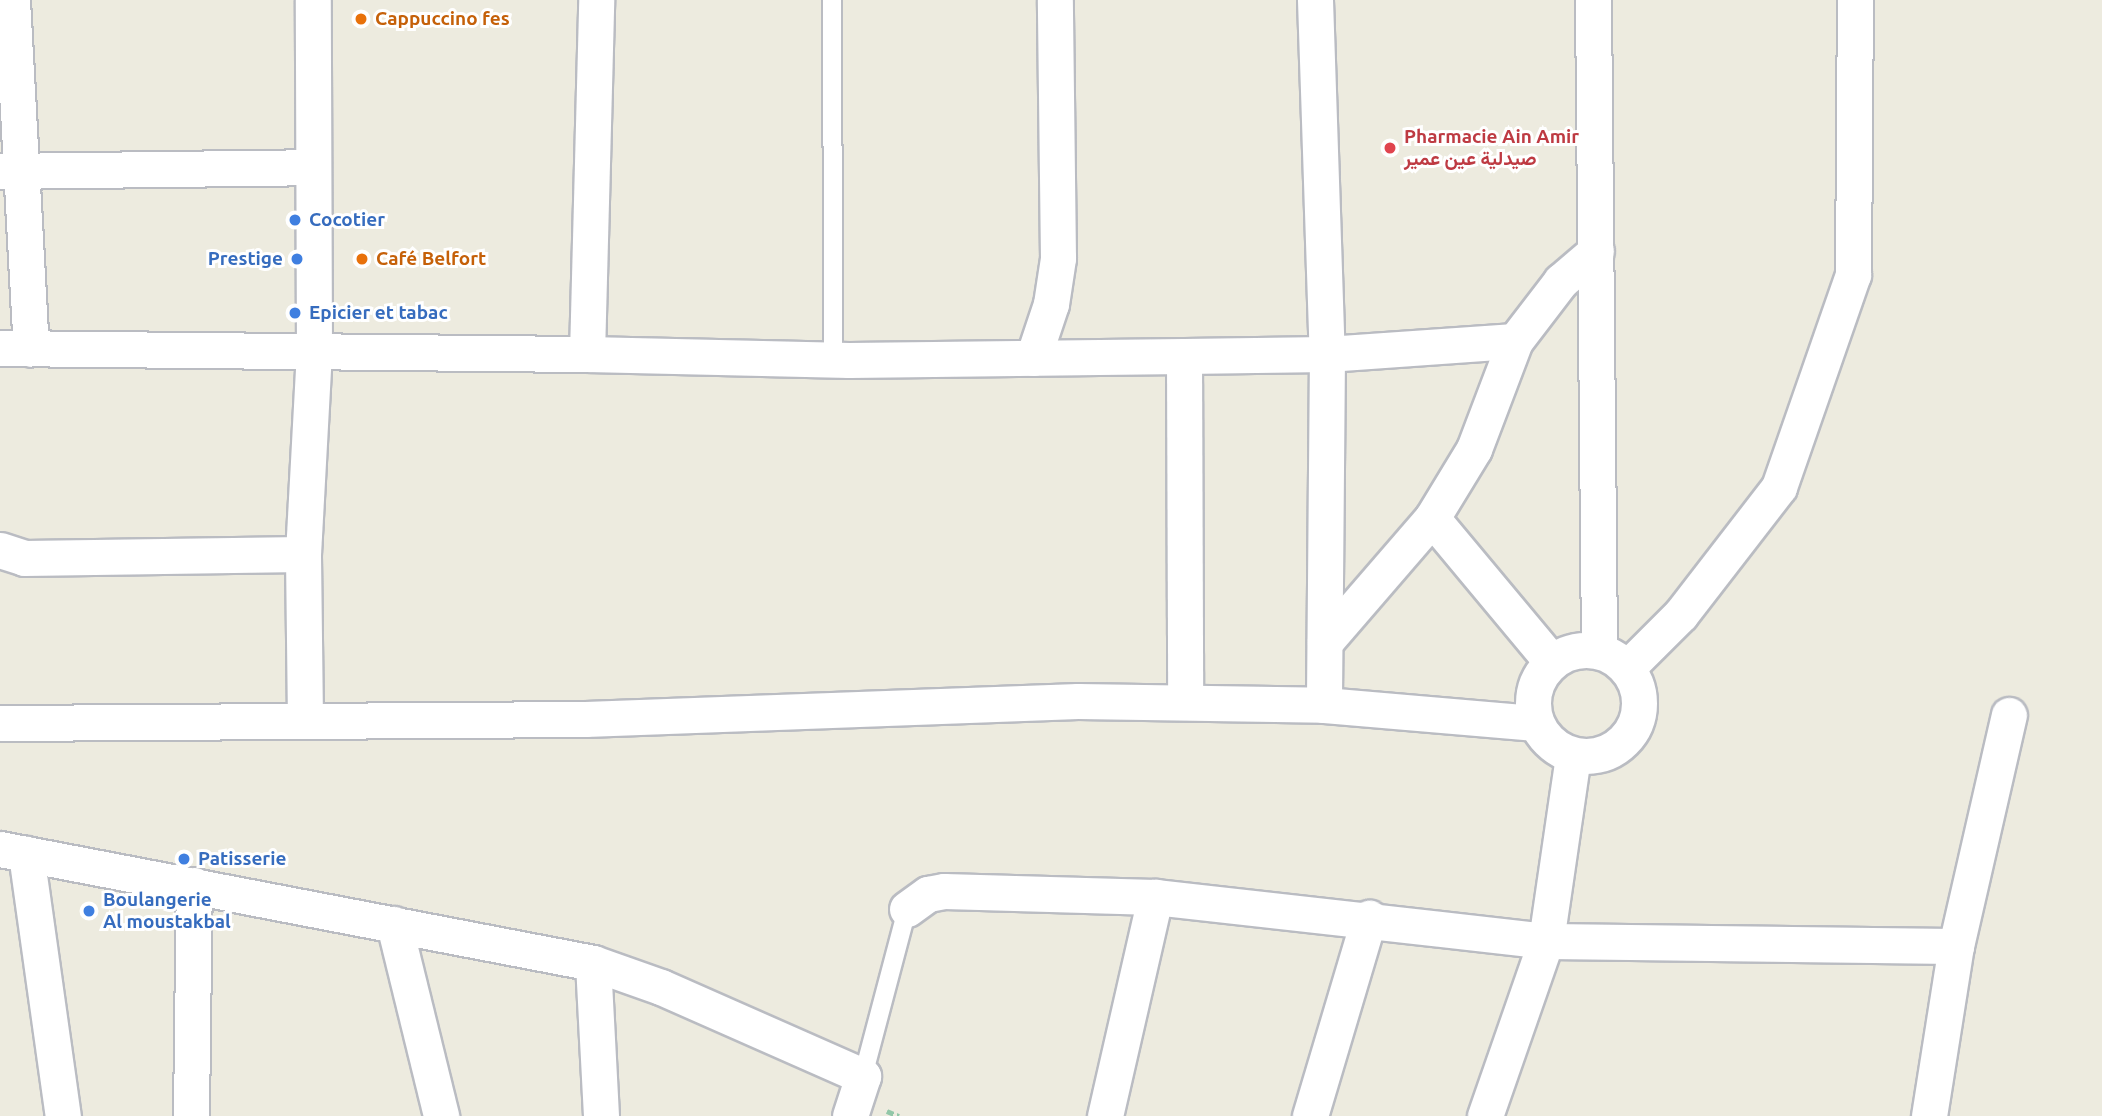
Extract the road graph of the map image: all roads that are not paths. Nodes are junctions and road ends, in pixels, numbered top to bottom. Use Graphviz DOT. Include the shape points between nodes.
graph roads {
  1 [pos="12,0"];
  2 [pos="313,0"];
  3 [pos="596,0"];
  4 [pos="832,0"];
  5 [pos="1055,0"];
  6 [pos="1315,0"];
  7 [pos="1593,0"];
  8 [pos="1855,0"];
  9 [pos="313,167"];
  10 [pos="11,171"];
  11 [pos="1596,251"];
  12 [pos="1515,341"];
  13 [pos="15,348"];
  14 [pos="314,348"];
  15 [pos="587,354"];
  16 [pos="1327,354"];
  17 [pos="1184,356"];
  18 [pos="1033,358"];
  19 [pos="833,360"];
  20 [pos="1432,518"];
  21 [pos="0,550"];
  22 [pos="303,554"];
  23 [pos="1325,642"];
  24 [pos="1613,659"];
  25 [pos="1551,662"];
  26 [pos="1185,702"];
  27 [pos="1324,705"];
  28 [pos="2010,715"];
  29 [pos="305,720"];
  30 [pos="0,723"];
  31 [pos="1536,723"];
  32 [pos="1573,755"];
  33 [pos="13,852"];
  34 [pos="194,885"];
  35 [pos="1155,897"];
  36 [pos="907,909"];
  37 [pos="1368,918"];
  38 [pos="394,923"];
  39 [pos="1546,941"];
  40 [pos="1956,946"];
  41 [pos="593,963"];
  42 [pos="863,1076"];
  43 [pos="63,1116"];
  44 [pos="191,1116"];
  45 [pos="441,1116"];
  46 [pos="601,1116"];
  47 [pos="850,1116"];
  48 [pos="1105,1116"];
  49 [pos="1310,1116"];
  50 [pos="1485,1116"];
  51 [pos="1929,1116"];
  1 -- 10 [label="street"];
  2 -- 9 [label="street"];
  3 -- 15 [label="street"];
  4 -- 19 [label="lane"];
  5 -- 18 [label="street" via="1058,258 1051,304"];
  6 -- 16 [label="street"];
  7 -- 11 [label="street"];
  8 -- 24 [label="street" via="1853,275 1779,487 1681,614"];
  9 -- 10 [label="street"];
  9 -- 14 [label="street"];
  10 -- 13 [label="street"];
  11 -- 12 [label="street" via="1561,281"];
  11 -- 24 [label="street"];
  12 -- 16 [label="street"];
  12 -- 20 [label="street" via="1474,449"];
  13 -- 14 [label="street"];
  14 -- 15 [label="street"];
  14 -- 22 [label="street"];
  15 -- 19 [label="street"];
  16 -- 17 [label="street"];
  16 -- 23 [label="street"];
  17 -- 18 [label="street"];
  17 -- 26 [label="street"];
  18 -- 19 [label="street"];
  20 -- 23 [label="street"];
  20 -- 25 [label="street"];
  21 -- 22 [label="street" via="24,558"];
  22 -- 29 [label="street"];
  23 -- 27 [label="street"];
  24 -- 25 [label="street" via="1582,649"];
  24 -- 32 [label="street" via="1639,699 1632,732 1606,752"];
  25 -- 31 [label="street" via="1534,690"];
  26 -- 27 [label="street"];
  26 -- 29 [label="street" via="896,706 585,719"];
  27 -- 31 [label="street"];
  28 -- 40 [label="street"];
  29 -- 30 [label="street"];
  31 -- 32 [label="street" via="1558,749"];
  32 -- 39 [label="street"];
  33 -- 34 [label="street"];
  33 -- 43 [label="street"];
  34 -- 38 [label="street"];
  34 -- 44 [label="street"];
  35 -- 36 [label="street" via="944,891 929,894"];
  35 -- 37 [label="street"];
  35 -- 48 [label="street"];
  36 -- 42 [label="lane"];
  37 -- 39 [label="street"];
  37 -- 49 [label="street"];
  38 -- 41 [label="street"];
  38 -- 45 [label="street"];
  39 -- 40 [label="street"];
  39 -- 50 [label="street"];
  40 -- 51 [label="street"];
  41 -- 42 [label="street" via="661,987"];
  41 -- 46 [label="street"];
  42 -- 47 [label="street"];
}
